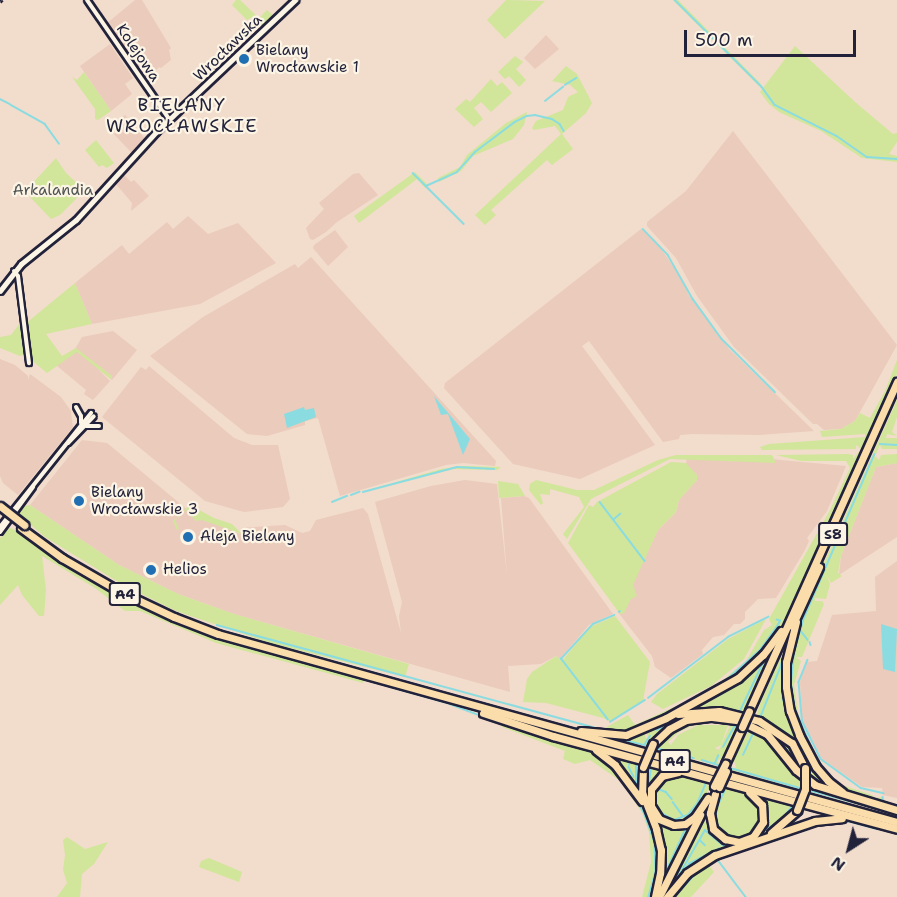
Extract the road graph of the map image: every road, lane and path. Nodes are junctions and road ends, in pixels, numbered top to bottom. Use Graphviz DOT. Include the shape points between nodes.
graph roads {
  1 [pos="87,0"];
  2 [pos="295,0"];
  3 [pos="170,119"];
  4 [pos="14,271"];
  5 [pos="0,291"];
  6 [pos="29,363"];
  7 [pos="897,382"];
  8 [pos="897,393"];
  9 [pos="76,407"];
  10 [pos="92,414"];
  11 [pos="99,426"];
  12 [pos="81,427"];
  13 [pos="34,486"];
  14 [pos="0,506"];
  15 [pos="0,512"];
  16 [pos="22,526"];
  17 [pos="0,527"];
  18 [pos="0,532"];
  19 [pos="800,603"];
  20 [pos="453,700"];
  21 [pos="666,718"];
  22 [pos="581,731"];
  23 [pos="574,741"];
  24 [pos="692,774"];
  25 [pos="736,786"];
  26 [pos="716,789"];
  27 [pos="708,798"];
  28 [pos="855,798"];
  29 [pos="897,810"];
  30 [pos="651,816"];
  31 [pos="897,820"];
  32 [pos="868,822"];
  33 [pos="897,830"];
  34 [pos="741,846"];
  35 [pos="672,876"];
  36 [pos="657,897"];
  37 [pos="665,897"];
  1 -- 3 [label="street, Kolejowa"];
  2 -- 3 [label="main road, Wrocławska"];
  3 -- 4 [label="main road, Wrocławska" via="76,220"];
  4 -- 5 [label="main road, Wrocławska"];
  4 -- 6 [label="street" via="18,276 24,357"];
  7 -- 19 [label="highway, S8"];
  8 -- 19 [label="highway, S8"];
  9 -- 12 [label="street"];
  10 -- 12 [label="street"];
  11 -- 12 [label="street"];
  12 -- 13 [label="street"];
  13 -- 17 [label="street"];
  13 -- 18 [label="street"];
  14 -- 16 [label="highway, A4, bridge"];
  15 -- 16 [label="highway, A4, bridge"];
  16 -- 20 [label="highway, A4" via="90,575 196,626"];
  16 -- 22 [label="highway, A4" via="121,588 197,622"];
  19 -- 21 [label="highway" via="752,667 716,692"];
  19 -- 26 [label="highway, S8, bridge"];
  19 -- 28 [label="highway" via="786,662 790,711 819,771 834,787"];
  20 -- 23 [label="highway"];
  20 -- 31 [label="highway, A4"];
  21 -- 22 [label="highway" via="626,735"];
  21 -- 34 [label="highway, bridge" via="714,711 754,719 787,739 798,752 805,768 805,789 797,810 776,830"];
  22 -- 31 [label="highway, A4"];
  23 -- 24 [label="highway"];
  23 -- 30 [label="highway" via="613,762"];
  24 -- 25 [label="highway"];
  24 -- 27 [label="highway" via="672,772 658,779 650,796 654,813 667,823 681,825 695,817"];
  25 -- 26 [label="highway" via="753,794 763,810 759,830 745,841 729,841 713,829 710,813"];
  25 -- 32 [label="highway"];
  26 -- 27 [label="highway, S8"];
  26 -- 35 [label="highway, S8"];
  27 -- 35 [label="highway, S8"];
  28 -- 29 [label="highway"];
  28 -- 30 [label="highway, bridge" via="810,783 767,735 738,720 689,719 671,727 653,744 643,767 642,792"];
  30 -- 36 [label="highway" via="661,857"];
  32 -- 33 [label="highway"];
  32 -- 34 [label="highway" via="823,819"];
  34 -- 37 [label="highway" via="698,865"];
  35 -- 36 [label="highway"];
  35 -- 37 [label="highway"];
}
